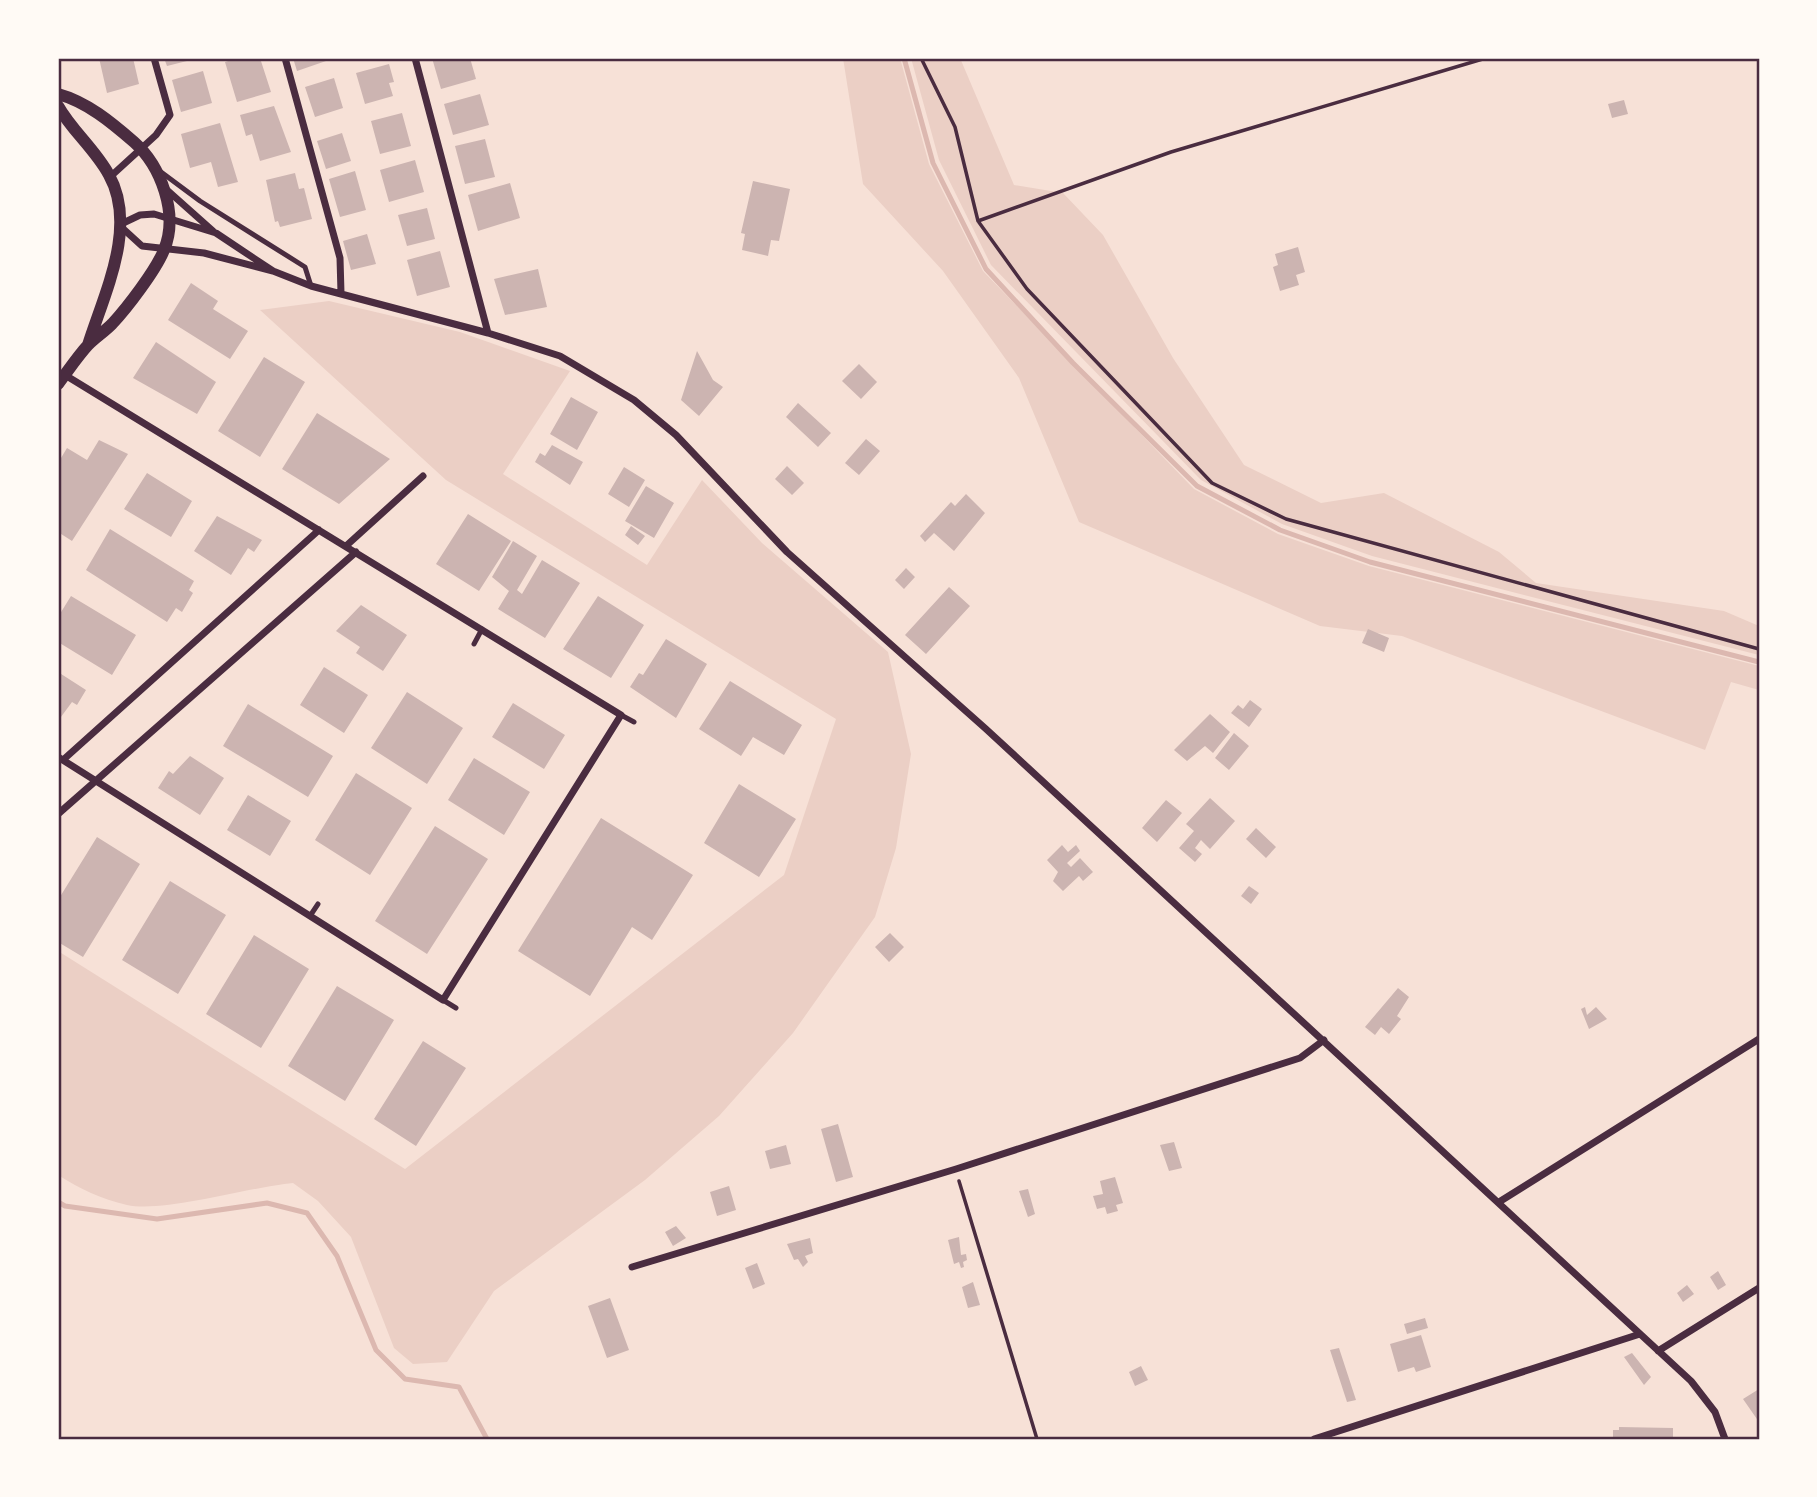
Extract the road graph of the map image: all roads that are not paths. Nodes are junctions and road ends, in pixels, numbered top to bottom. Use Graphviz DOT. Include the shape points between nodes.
graph roads {
  1 [pos="154,58"];
  2 [pos="285,58"];
  3 [pos="415,58"];
  4 [pos="58,94"];
  5 [pos="58,106"];
  6 [pos="141,149"];
  7 [pos="155,168"];
  8 [pos="110,177"];
  9 [pos="164,187"];
  10 [pos="169,220"];
  11 [pos="119,225"];
  12 [pos="216,233"];
  13 [pos="164,249"];
  14 [pos="273,271"];
  15 [pos="311,286"];
  16 [pos="341,293"];
  17 [pos="488,333"];
  18 [pos="88,345"];
  19 [pos="61,379"];
  20 [pos="423,476"];
  21 [pos="319,530"];
  22 [pos="346,546"];
  23 [pos="356,552"];
  24 [pos="482,629"];
  25 [pos="474,644"];
  26 [pos="621,715"];
  27 [pos="634,722"];
  28 [pos="60,759"];
  29 [pos="95,781"];
  30 [pos="58,814"];
  31 [pos="318,904"];
  32 [pos="310,916"];
  33 [pos="443,1000"];
  34 [pos="456,1008"];
  35 [pos="1759,1039"];
  36 [pos="1324,1040"];
  37 [pos="1499,1202"];
  38 [pos="632,1267"];
  39 [pos="1759,1288"];
  40 [pos="1640,1334"];
  41 [pos="1658,1351"];
  42 [pos="1314,1439"];
  43 [pos="1725,1439"];
  1 -- 6 [label="street" via="170,115"];
  2 -- 16 [label="street" via="340,258"];
  3 -- 17 [label="street"];
  4 -- 6 [label="street" via="111,122"];
  5 -- 8 [label="street"];
  6 -- 7 [label="street"];
  6 -- 8 [label="street"];
  7 -- 9 [label="street"];
  7 -- 15 [label="lane" via="305,267"];
  8 -- 11 [label="street"];
  9 -- 10 [label="street"];
  9 -- 12 [label="street"];
  10 -- 11 [label="street" via="140,215"];
  10 -- 12 [label="street"];
  10 -- 13 [label="street"];
  11 -- 13 [label="street" via="142,246"];
  11 -- 18 [label="street" via="111,279"];
  12 -- 14 [label="street"];
  13 -- 14 [label="street" via="204,253"];
  13 -- 18 [label="street" via="113,323"];
  14 -- 15 [label="street"];
  15 -- 16 [label="street"];
  16 -- 17 [label="street"];
  17 -- 36 [label="street" via="560,356 593,373 676,435 787,552"];
  18 -- 19 [label="street"];
  19 -- 21 [label="street"];
  20 -- 22 [label="street"];
  21 -- 22 [label="street"];
  21 -- 28 [label="street"];
  22 -- 23 [label="street"];
  23 -- 24 [label="street"];
  23 -- 29 [label="street"];
  24 -- 25 [label="lane"];
  24 -- 26 [label="street"];
  26 -- 27 [label="lane"];
  26 -- 33 [label="street"];
  28 -- 29 [label="street"];
  29 -- 30 [label="street"];
  29 -- 32 [label="street"];
  31 -- 32 [label="lane"];
  32 -- 33 [label="street"];
  33 -- 34 [label="lane"];
  35 -- 37 [label="street"];
  36 -- 37 [label="street"];
  36 -- 38 [label="street" via="1300,1058"];
  37 -- 40 [label="street"];
  39 -- 41 [label="street"];
  40 -- 41 [label="street"];
  40 -- 42 [label="street"];
  41 -- 43 [label="street" via="1691,1381 1715,1412"];
}
